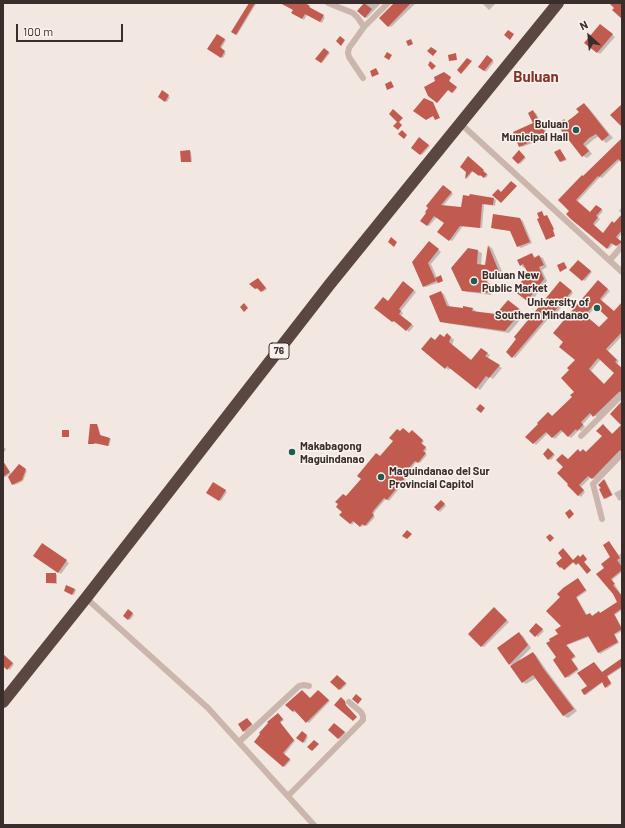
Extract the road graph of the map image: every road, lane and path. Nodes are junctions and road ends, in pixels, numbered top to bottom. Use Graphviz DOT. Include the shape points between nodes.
graph roads {
  1 [pos="328,3"];
  2 [pos="388,3"];
  3 [pos="558,3"];
  4 [pos="364,27"];
  5 [pos="363,78"];
  6 [pos="461,124"];
  7 [pos="622,246"];
  8 [pos="610,260"];
  9 [pos="622,272"];
  10 [pos="622,395"];
  11 [pos="582,436"];
  12 [pos="622,454"];
  13 [pos="602,519"];
  14 [pos="86,598"];
  15 [pos="309,686"];
  16 [pos="3,702"];
  17 [pos="349,702"];
  18 [pos="239,742"];
  19 [pos="288,796"];
  20 [pos="314,825"];
  1 -- 4 [label="street" via="353,13"];
  2 -- 4 [label="street"];
  3 -- 6 [label="highway, 76"];
  4 -- 5 [label="street" via="348,53"];
  6 -- 8 [label="street"];
  6 -- 14 [label="highway, 76" via="326,290"];
  7 -- 8 [label="street"];
  8 -- 9 [label="street"];
  10 -- 11 [label="street"];
  12 -- 13 [label="street" via="594,484"];
  14 -- 16 [label="highway, 76"];
  14 -- 18 [label="street" via="203,703"];
  15 -- 18 [label="street" via="299,686"];
  17 -- 19 [label="street" via="361,712 363,720"];
  18 -- 19 [label="street"];
  19 -- 20 [label="street"];
}
